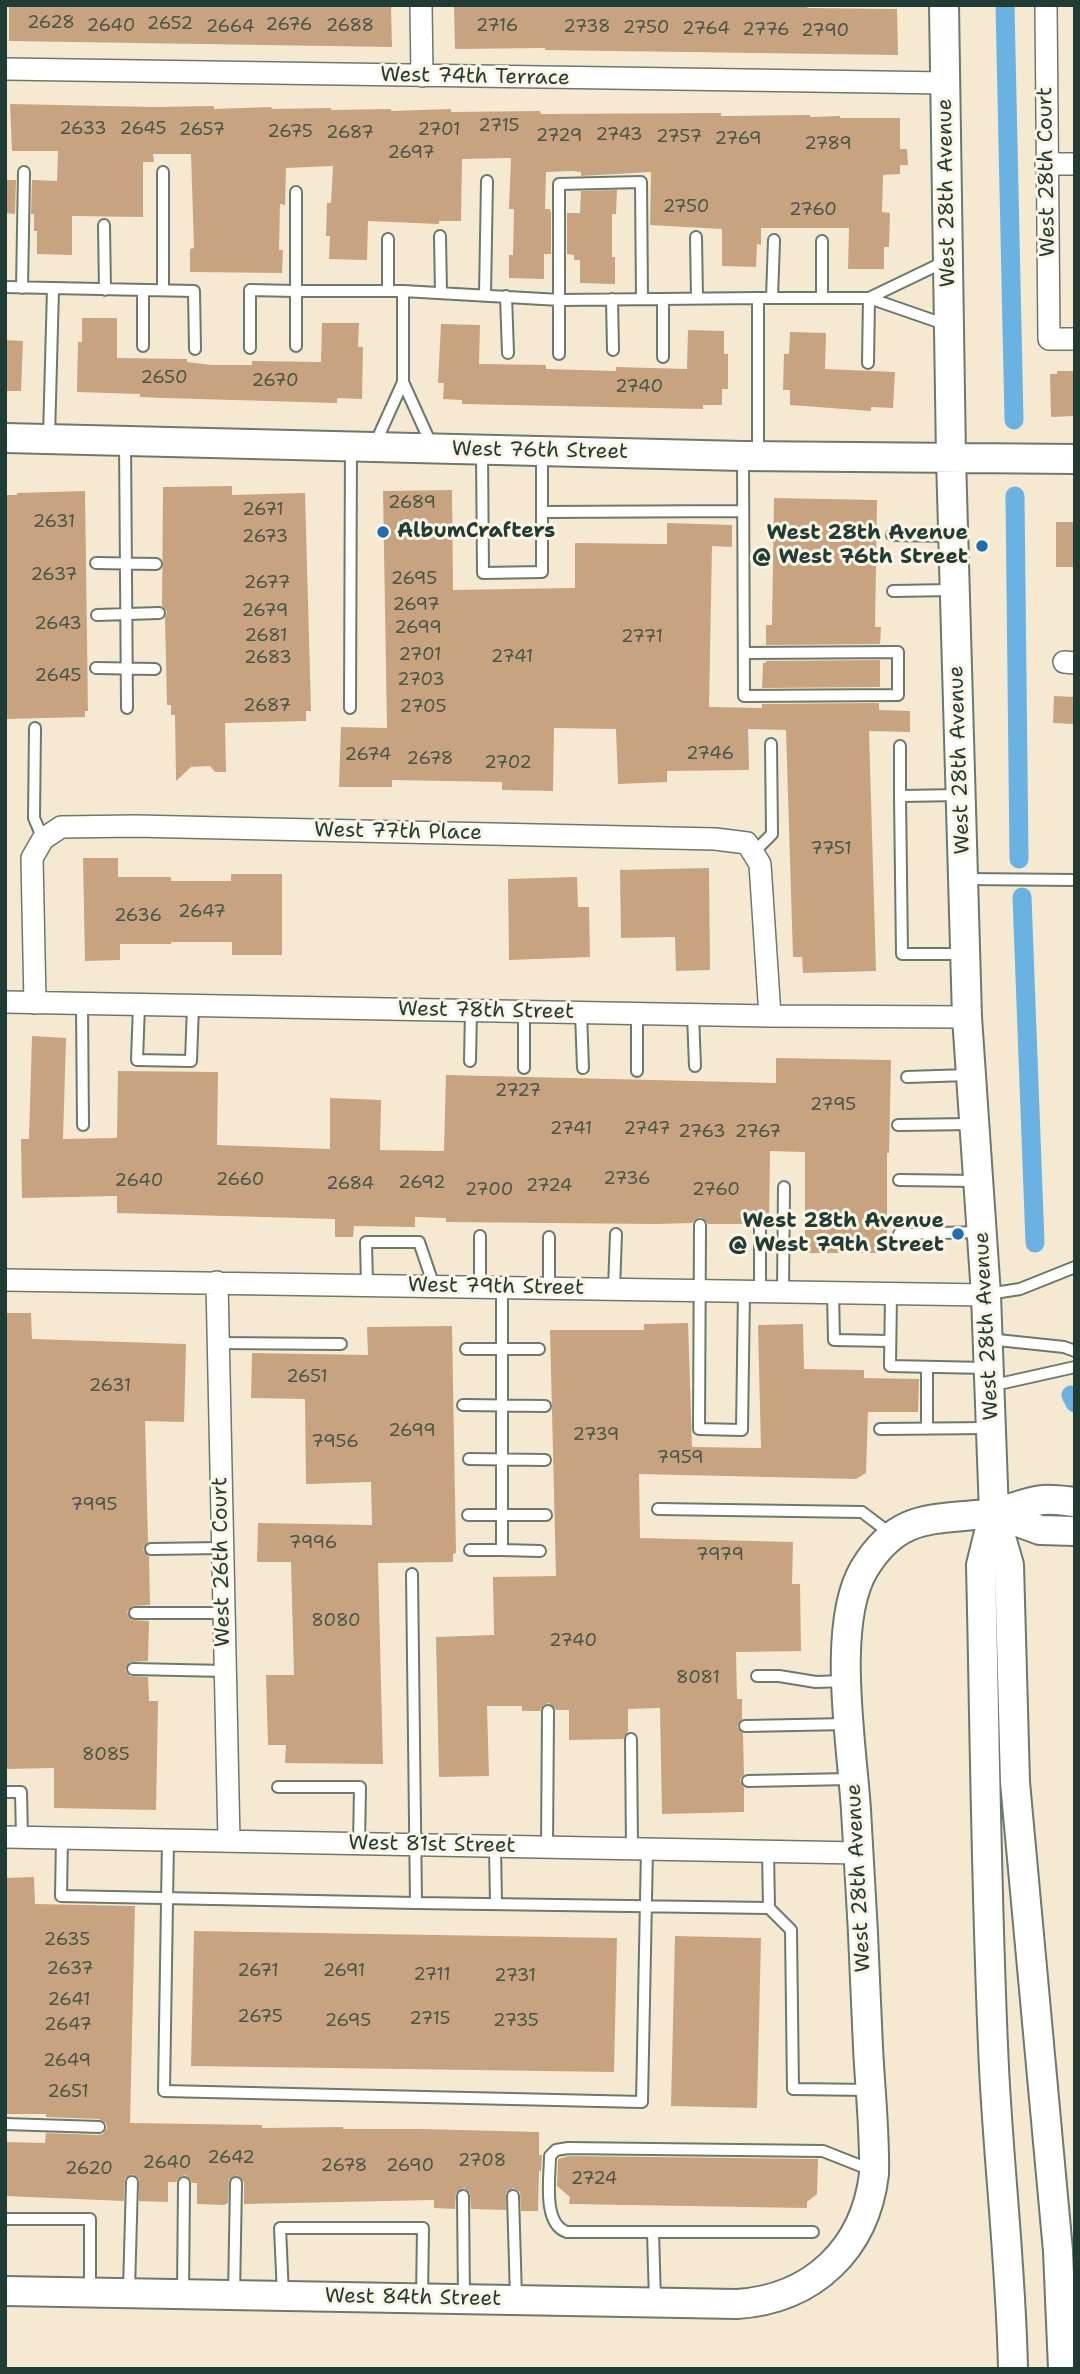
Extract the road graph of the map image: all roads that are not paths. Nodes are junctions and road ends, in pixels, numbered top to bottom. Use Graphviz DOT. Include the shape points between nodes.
graph roads {
  1 [pos="421,5"];
  2 [pos="944,5"];
  3 [pos="1046,5"];
  4 [pos="5,69"];
  5 [pos="422,76"];
  6 [pos="946,83"];
  7 [pos="1046,164"];
  8 [pos="1075,164"];
  9 [pos="24,172"];
  10 [pos="163,172"];
  11 [pos="487,181"];
  12 [pos="296,192"];
  13 [pos="104,225"];
  14 [pos="440,236"];
  15 [pos="696,237"];
  16 [pos="388,239"];
  17 [pos="774,240"];
  18 [pos="822,241"];
  19 [pos="948,260"];
  20 [pos="5,287"];
  21 [pos="22,288"];
  22 [pos="53,289"];
  23 [pos="105,290"];
  24 [pos="143,290"];
  25 [pos="163,290"];
  26 [pos="296,291"];
  27 [pos="388,291"];
  28 [pos="403,291"];
  29 [pos="441,293"];
  30 [pos="485,295"];
  31 [pos="506,296"];
  32 [pos="697,298"];
  33 [pos="758,298"];
  34 [pos="772,298"];
  35 [pos="822,298"];
  36 [pos="869,298"];
  37 [pos="612,299"];
  38 [pos="642,299"];
  39 [pos="663,299"];
  40 [pos="560,300"];
  41 [pos="949,326"];
  42 [pos="1075,339"];
  43 [pos="143,346"];
  44 [pos="296,346"];
  45 [pos="250,348"];
  46 [pos="195,349"];
  47 [pos="613,350"];
  48 [pos="508,353"];
  49 [pos="559,354"];
  50 [pos="663,357"];
  51 [pos="868,363"];
  52 [pos="403,382"];
  53 [pos="5,438"];
  54 [pos="49,439"];
  55 [pos="125,441"];
  56 [pos="362,447"];
  57 [pos="433,449"];
  58 [pos="482,450"];
  59 [pos="541,451"];
  60 [pos="750,456"];
  61 [pos="951,458"];
  62 [pos="1075,459"];
  63 [pos="743,511"];
  64 [pos="542,512"];
  65 [pos="892,535"];
  66 [pos="953,536"];
  67 [pos="96,563"];
  68 [pos="126,563"];
  69 [pos="156,564"];
  70 [pos="955,590"];
  71 [pos="893,591"];
  72 [pos="159,613"];
  73 [pos="127,614"];
  74 [pos="97,615"];
  75 [pos="744,653"];
  76 [pos="96,668"];
  77 [pos="127,668"];
  78 [pos="155,669"];
  79 [pos="127,708"];
  80 [pos="350,708"];
  81 [pos="35,728"];
  82 [pos="771,744"];
  83 [pos="900,746"];
  84 [pos="961,795"];
  85 [pos="900,796"];
  86 [pos="43,839"];
  87 [pos="753,853"];
  88 [pos="963,879"];
  89 [pos="1075,880"];
  90 [pos="965,954"];
  91 [pos="5,1002"];
  92 [pos="35,1003"];
  93 [pos="82,1004"];
  94 [pos="139,1005"];
  95 [pos="193,1006"];
  96 [pos="471,1011"];
  97 [pos="524,1012"];
  98 [pos="581,1013"];
  99 [pos="637,1014"];
  100 [pos="693,1015"];
  101 [pos="770,1016"];
  102 [pos="967,1017"];
  103 [pos="470,1061"];
  104 [pos="695,1066"];
  105 [pos="524,1068"];
  106 [pos="583,1068"];
  107 [pos="637,1071"];
  108 [pos="971,1075"];
  109 [pos="907,1077"];
  110 [pos="975,1124"];
  111 [pos="83,1125"];
  112 [pos="898,1125"];
  113 [pos="900,1180"];
  114 [pos="979,1181"];
  115 [pos="784,1188"];
  116 [pos="700,1225"];
  117 [pos="760,1228"];
  118 [pos="982,1232"];
  119 [pos="616,1234"];
  120 [pos="899,1234"];
  121 [pos="480,1236"];
  122 [pos="549,1237"];
  123 [pos="1075,1267"];
  124 [pos="5,1280"];
  125 [pos="217,1282"];
  126 [pos="366,1285"];
  127 [pos="434,1286"];
  128 [pos="480,1287"];
  129 [pos="502,1288"];
  130 [pos="549,1288"];
  131 [pos="614,1289"];
  132 [pos="699,1291"];
  133 [pos="752,1292"];
  134 [pos="783,1292"];
  135 [pos="833,1293"];
  136 [pos="891,1294"];
  137 [pos="986,1295"];
  138 [pos="988,1339"];
  139 [pos="890,1341"];
  140 [pos="218,1343"];
  141 [pos="341,1344"];
  142 [pos="466,1349"];
  143 [pos="503,1349"];
  144 [pos="539,1349"];
  145 [pos="1075,1351"];
  146 [pos="927,1367"];
  147 [pos="1075,1367"];
  148 [pos="990,1377"];
  149 [pos="463,1405"];
  150 [pos="503,1406"];
  151 [pos="545,1406"];
  152 [pos="992,1428"];
  153 [pos="880,1429"];
  154 [pos="927,1429"];
  155 [pos="469,1459"];
  156 [pos="503,1459"];
  157 [pos="545,1460"];
  158 [pos="1075,1502"];
  159 [pos="658,1509"];
  160 [pos="994,1513"];
  161 [pos="468,1515"];
  162 [pos="502,1515"];
  163 [pos="546,1515"];
  164 [pos="1075,1531"];
  165 [pos="893,1535"];
  166 [pos="222,1548"];
  167 [pos="151,1549"];
  168 [pos="470,1550"];
  169 [pos="502,1550"];
  170 [pos="540,1550"];
  171 [pos="412,1574"];
  172 [pos="224,1613"];
  173 [pos="135,1614"];
  174 [pos="133,1670"];
  175 [pos="225,1671"];
  176 [pos="757,1676"];
  177 [pos="847,1681"];
  178 [pos="548,1711"];
  179 [pos="850,1724"];
  180 [pos="745,1726"];
  181 [pos="631,1739"];
  182 [pos="854,1779"];
  183 [pos="748,1781"];
  184 [pos="278,1787"];
  185 [pos="5,1793"];
  186 [pos="14,1837"];
  187 [pos="62,1839"];
  188 [pos="168,1840"];
  189 [pos="229,1841"];
  190 [pos="359,1844"];
  191 [pos="415,1845"];
  192 [pos="495,1846"];
  193 [pos="548,1847"];
  194 [pos="640,1849"];
  195 [pos="768,1851"];
  196 [pos="859,1853"];
  197 [pos="165,1897"];
  198 [pos="416,1903"];
  199 [pos="496,1904"];
  200 [pos="646,1906"];
  201 [pos="769,1908"];
  202 [pos="870,2090"];
  203 [pos="5,2124"];
  204 [pos="99,2127"];
  205 [pos="874,2171"];
  206 [pos="132,2182"];
  207 [pos="184,2183"];
  208 [pos="236,2183"];
  209 [pos="463,2196"];
  210 [pos="513,2196"];
  211 [pos="5,2219"];
  212 [pos="653,2232"];
  213 [pos="813,2232"];
  214 [pos="816,2278"];
  215 [pos="5,2291"];
  216 [pos="90,2292"];
  217 [pos="129,2293"];
  218 [pos="183,2294"];
  219 [pos="234,2295"];
  220 [pos="283,2296"];
  221 [pos="422,2298"];
  222 [pos="464,2299"];
  223 [pos="516,2300"];
  224 [pos="655,2303"];
  225 [pos="1013,2369"];
  226 [pos="1063,2369"];
  1 -- 5 [label="street"];
  2 -- 6 [label="main road, West 28th Avenue"];
  3 -- 7 [label="street, West 28th Court"];
  4 -- 5 [label="street, West 74th Terrace"];
  5 -- 6 [label="street, West 74th Terrace"];
  6 -- 19 [label="main road, West 28th Avenue"];
  7 -- 8 [label="street"];
  7 -- 42 [label="street, West 28th Court" via="1049,339"];
  9 -- 21 [label="lane"];
  10 -- 25 [label="lane"];
  11 -- 30 [label="lane"];
  12 -- 26 [label="lane"];
  13 -- 23 [label="lane"];
  14 -- 29 [label="lane"];
  15 -- 32 [label="lane"];
  16 -- 27 [label="lane"];
  17 -- 34 [label="lane"];
  18 -- 35 [label="lane"];
  19 -- 36 [label="lane"];
  19 -- 41 [label="main road, West 28th Avenue"];
  20 -- 21 [label="lane"];
  21 -- 22 [label="lane"];
  22 -- 23 [label="lane"];
  22 -- 54 [label="lane"];
  23 -- 24 [label="lane"];
  24 -- 25 [label="lane"];
  24 -- 43 [label="lane"];
  25 -- 46 [label="lane" via="194,291"];
  26 -- 27 [label="lane"];
  26 -- 44 [label="lane"];
  26 -- 45 [label="lane" via="250,290"];
  27 -- 28 [label="lane"];
  28 -- 29 [label="lane"];
  28 -- 52 [label="lane"];
  29 -- 30 [label="lane"];
  30 -- 31 [label="lane"];
  31 -- 40 [label="lane"];
  31 -- 48 [label="lane"];
  32 -- 33 [label="lane"];
  32 -- 39 [label="lane"];
  33 -- 34 [label="lane"];
  33 -- 60 [label="lane"];
  34 -- 35 [label="lane"];
  35 -- 36 [label="lane"];
  36 -- 41 [label="lane"];
  36 -- 51 [label="lane"];
  37 -- 38 [label="lane"];
  37 -- 40 [label="lane"];
  37 -- 47 [label="lane"];
  38 -- 39 [label="lane"];
  38 -- 40 [label="lane" via="641,182 559,184"];
  39 -- 50 [label="lane"];
  40 -- 49 [label="lane"];
  41 -- 61 [label="main road, West 28th Avenue"];
  52 -- 56 [label="lane"];
  52 -- 57 [label="lane"];
  53 -- 54 [label="main road, West 76th Street"];
  54 -- 55 [label="main road, West 76th Street"];
  55 -- 56 [label="main road, West 76th Street"];
  55 -- 68 [label="lane"];
  56 -- 57 [label="main road, West 76th Street"];
  56 -- 80 [label="lane"];
  57 -- 58 [label="main road, West 76th Street"];
  58 -- 59 [label="main road, West 76th Street"];
  58 -- 64 [label="lane" via="483,573 542,572"];
  59 -- 60 [label="main road, West 76th Street"];
  59 -- 64 [label="lane"];
  60 -- 61 [label="main road, West 76th Street"];
  60 -- 63 [label="lane"];
  61 -- 62 [label="main road, West 76th Street"];
  61 -- 66 [label="main road, West 28th Avenue"];
  63 -- 64 [label="lane"];
  63 -- 75 [label="lane"];
  65 -- 66 [label="lane"];
  66 -- 70 [label="main road, West 28th Avenue"];
  67 -- 68 [label="lane"];
  68 -- 69 [label="lane"];
  68 -- 73 [label="lane"];
  70 -- 71 [label="lane"];
  70 -- 84 [label="main road, West 28th Avenue"];
  72 -- 73 [label="lane"];
  73 -- 74 [label="lane"];
  73 -- 77 [label="lane"];
  75 -- 75 [label="lane" via="744,696 898,695 898,652"];
  76 -- 77 [label="lane"];
  77 -- 78 [label="lane"];
  77 -- 79 [label="lane"];
  81 -- 86 [label="lane" via="34,818"];
  82 -- 87 [label="lane" via="772,834"];
  83 -- 85 [label="lane"];
  84 -- 85 [label="lane"];
  84 -- 88 [label="main road, West 28th Avenue"];
  85 -- 90 [label="lane" via="902,954"];
  86 -- 87 [label="street, West 77th Place" via="61,827 135,826 715,839 747,843"];
  86 -- 92 [label="street" via="32,858"];
  87 -- 101 [label="street" via="760,864"];
  88 -- 89 [label="lane"];
  88 -- 90 [label="main road, West 28th Avenue"];
  90 -- 102 [label="main road, West 28th Avenue"];
  91 -- 92 [label="street, West 78th Street"];
  92 -- 93 [label="street, West 78th Street"];
  93 -- 94 [label="street, West 78th Street"];
  93 -- 111 [label="lane"];
  94 -- 95 [label="street, West 78th Street"];
  94 -- 95 [label="lane" via="137,1060 191,1061"];
  95 -- 96 [label="street, West 78th Street"];
  96 -- 97 [label="street, West 78th Street"];
  96 -- 103 [label="lane"];
  97 -- 98 [label="street, West 78th Street"];
  97 -- 105 [label="lane"];
  98 -- 99 [label="street, West 78th Street"];
  98 -- 106 [label="lane"];
  99 -- 100 [label="street, West 78th Street"];
  99 -- 107 [label="lane"];
  100 -- 101 [label="street, West 78th Street"];
  100 -- 104 [label="lane"];
  101 -- 102 [label="street, West 78th Street"];
  102 -- 108 [label="main road, West 28th Avenue"];
  108 -- 109 [label="lane"];
  108 -- 110 [label="main road, West 28th Avenue"];
  110 -- 112 [label="lane"];
  110 -- 114 [label="main road, West 28th Avenue"];
  113 -- 114 [label="lane"];
  114 -- 118 [label="main road, West 28th Avenue"];
  115 -- 134 [label="lane"];
  116 -- 132 [label="lane"];
  117 -- 133 [label="lane"];
  118 -- 120 [label="lane"];
  118 -- 137 [label="main road, West 28th Avenue"];
  119 -- 131 [label="lane"];
  121 -- 128 [label="lane"];
  122 -- 130 [label="lane"];
  123 -- 137 [label="lane" via="1020,1289"];
  124 -- 125 [label="street, West 79th Street"];
  125 -- 126 [label="street, West 79th Street"];
  125 -- 140 [label="street, West 26th Court"];
  126 -- 127 [label="street, West 79th Street"];
  126 -- 127 [label="lane" via="366,1242 419,1242"];
  127 -- 128 [label="street, West 79th Street"];
  128 -- 129 [label="street, West 79th Street"];
  129 -- 130 [label="street, West 79th Street"];
  129 -- 143 [label="lane"];
  130 -- 131 [label="street, West 79th Street"];
  131 -- 132 [label="street, West 79th Street"];
  132 -- 133 [label="street, West 79th Street"];
  132 -- 133 [label="lane" via="699,1429 742,1430"];
  133 -- 134 [label="street, West 79th Street"];
  134 -- 135 [label="street, West 79th Street"];
  135 -- 136 [label="street, West 79th Street"];
  135 -- 139 [label="lane" via="834,1340"];
  136 -- 137 [label="street, West 79th Street"];
  136 -- 139 [label="lane"];
  137 -- 138 [label="main road, West 28th Avenue"];
  138 -- 145 [label="lane"];
  138 -- 148 [label="main road, West 28th Avenue"];
  139 -- 146 [label="lane" via="890,1366"];
  140 -- 141 [label="lane"];
  140 -- 166 [label="street, West 26th Court"];
  142 -- 143 [label="lane"];
  143 -- 144 [label="lane"];
  143 -- 150 [label="lane"];
  146 -- 148 [label="lane"];
  146 -- 154 [label="lane"];
  147 -- 148 [label="lane"];
  148 -- 152 [label="main road, West 28th Avenue"];
  149 -- 150 [label="lane"];
  150 -- 151 [label="lane"];
  150 -- 156 [label="lane"];
  152 -- 154 [label="lane"];
  152 -- 160 [label="main road, West 28th Avenue"];
  153 -- 154 [label="lane"];
  155 -- 156 [label="lane"];
  156 -- 157 [label="lane"];
  156 -- 162 [label="lane"];
  158 -- 160 [label="main road" via="1042,1500"];
  159 -- 165 [label="lane" via="862,1512"];
  160 -- 164 [label="main road" via="1040,1530"];
  160 -- 165 [label="main road, West 28th Avenue" via="925,1520"];
  160 -- 225 [label="main road, West 28th Avenue" via="981,1565 994,2070"];
  160 -- 226 [label="main road, West 28th Avenue" via="1009,1565 1015,1782 1058,2251"];
  161 -- 162 [label="lane"];
  162 -- 163 [label="lane"];
  162 -- 169 [label="lane"];
  165 -- 177 [label="main road, West 28th Avenue" via="857,1584 849,1618"];
  166 -- 167 [label="lane"];
  166 -- 172 [label="street, West 26th Court"];
  168 -- 169 [label="lane"];
  169 -- 170 [label="lane"];
  171 -- 191 [label="lane"];
  172 -- 173 [label="lane"];
  172 -- 175 [label="street, West 26th Court"];
  174 -- 175 [label="lane"];
  175 -- 189 [label="street, West 26th Court"];
  176 -- 177 [label="lane"];
  177 -- 179 [label="main road, West 28th Avenue"];
  178 -- 193 [label="lane"];
  179 -- 180 [label="lane"];
  179 -- 182 [label="main road, West 28th Avenue"];
  181 -- 194 [label="lane"];
  182 -- 183 [label="lane"];
  182 -- 196 [label="main road, West 28th Avenue"];
  184 -- 190 [label="lane" via="360,1787"];
  185 -- 186 [label="lane" via="21,1793"];
  186 -- 187 [label="street, West 81st Street"];
  187 -- 188 [label="street, West 81st Street"];
  187 -- 197 [label="lane" via="61,1896"];
  188 -- 189 [label="street, West 81st Street"];
  188 -- 197 [label="lane"];
  189 -- 190 [label="street, West 81st Street"];
  190 -- 191 [label="street, West 81st Street"];
  191 -- 192 [label="street, West 81st Street"];
  191 -- 198 [label="lane"];
  192 -- 193 [label="street, West 81st Street"];
  192 -- 199 [label="lane"];
  193 -- 194 [label="street, West 81st Street"];
  194 -- 195 [label="street, West 81st Street"];
  194 -- 200 [label="lane"];
  195 -- 196 [label="street, West 81st Street"];
  195 -- 201 [label="lane"];
  196 -- 202 [label="main road, West 28th Avenue"];
  197 -- 198 [label="lane"];
  197 -- 200 [label="lane" via="164,2091 642,2102"];
  198 -- 199 [label="lane"];
  199 -- 200 [label="lane"];
  200 -- 201 [label="lane"];
  201 -- 202 [label="lane" via="791,1930 793,2089"];
  202 -- 205 [label="main road, West 28th Avenue"];
  203 -- 204 [label="lane"];
  205 -- 212 [label="lane" via="823,2151 568,2148 552,2152 551,2214 561,2230"];
  205 -- 214 [label="main road, West 28th Avenue" via="870,2201 853,2238"];
  206 -- 217 [label="lane"];
  207 -- 218 [label="lane"];
  208 -- 219 [label="lane"];
  209 -- 222 [label="lane"];
  210 -- 223 [label="lane"];
  211 -- 216 [label="lane" via="90,2219"];
  212 -- 213 [label="lane"];
  212 -- 224 [label="lane"];
  214 -- 224 [label="main road, West 84th Street" via="755,2303"];
  215 -- 216 [label="main road, West 84th Street"];
  216 -- 217 [label="main road, West 84th Street"];
  217 -- 218 [label="main road, West 84th Street"];
  218 -- 219 [label="main road, West 84th Street"];
  219 -- 220 [label="main road, West 84th Street"];
  220 -- 221 [label="main road, West 84th Street"];
  220 -- 221 [label="lane" via="280,2228 423,2228"];
  221 -- 222 [label="main road, West 84th Street"];
  222 -- 223 [label="main road, West 84th Street"];
  223 -- 224 [label="main road, West 84th Street"];
}
